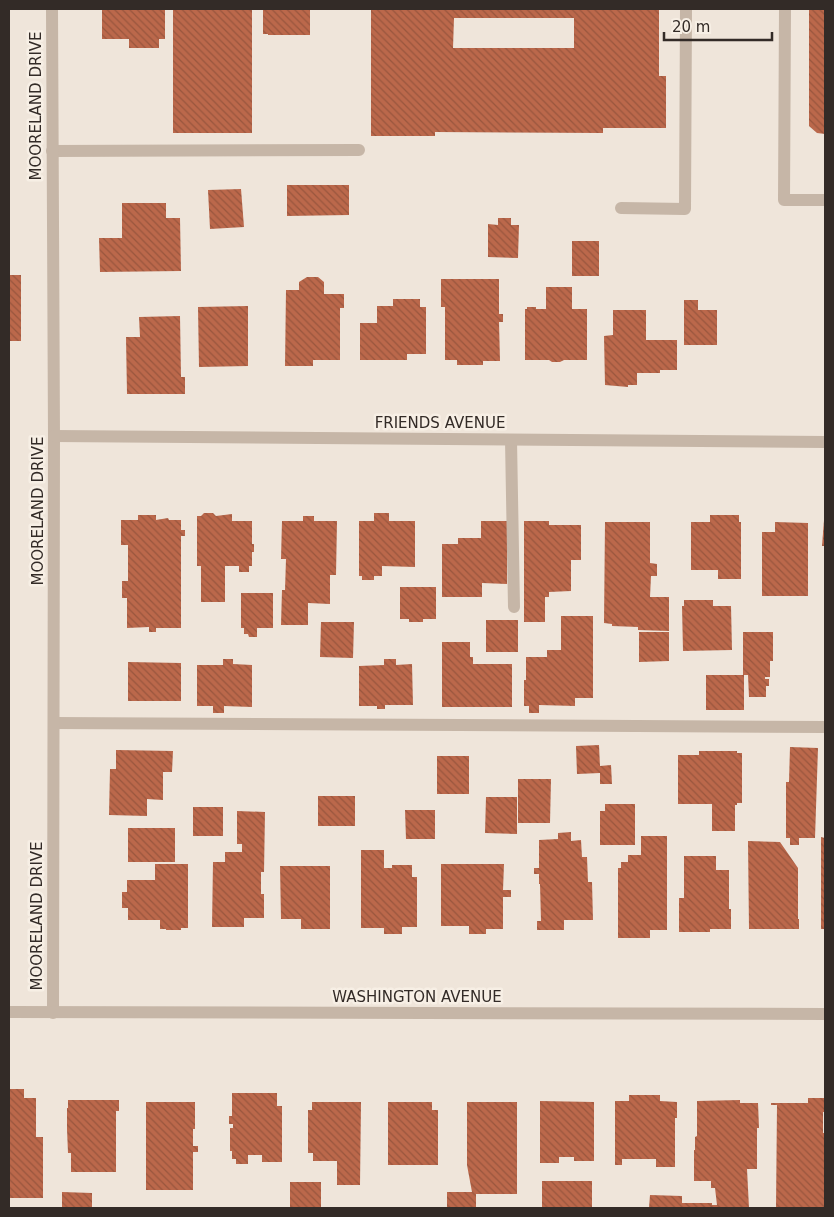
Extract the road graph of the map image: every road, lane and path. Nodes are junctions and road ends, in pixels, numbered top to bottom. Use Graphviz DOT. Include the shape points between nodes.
graph roads {
  1 [pos="52,9"];
  2 [pos="686,9"];
  3 [pos="784,9"];
  4 [pos="359,150"];
  5 [pos="52,151"];
  6 [pos="825,200"];
  7 [pos="621,208"];
  8 [pos="54,436"];
  9 [pos="511,440"];
  10 [pos="825,442"];
  11 [pos="514,607"];
  12 [pos="54,723"];
  13 [pos="825,727"];
  14 [pos="9,1012"];
  15 [pos="53,1013"];
  16 [pos="825,1014"];
  1 -- 5 [label="street, MOORELAND DRIVE"];
  2 -- 7 [label="street" via="685,209"];
  3 -- 6 [label="street" via="784,200"];
  4 -- 5 [label="street"];
  5 -- 8 [label="street, MOORELAND DRIVE"];
  8 -- 9 [label="street, FRIENDS AVENUE"];
  8 -- 12 [label="street, MOORELAND DRIVE"];
  9 -- 10 [label="street, FRIENDS AVENUE"];
  9 -- 11 [label="street"];
  12 -- 13 [label="street"];
  12 -- 15 [label="street, MOORELAND DRIVE"];
  14 -- 15 [label="street, WASHINGTON AVENUE"];
  15 -- 16 [label="street, WASHINGTON AVENUE"];
}
